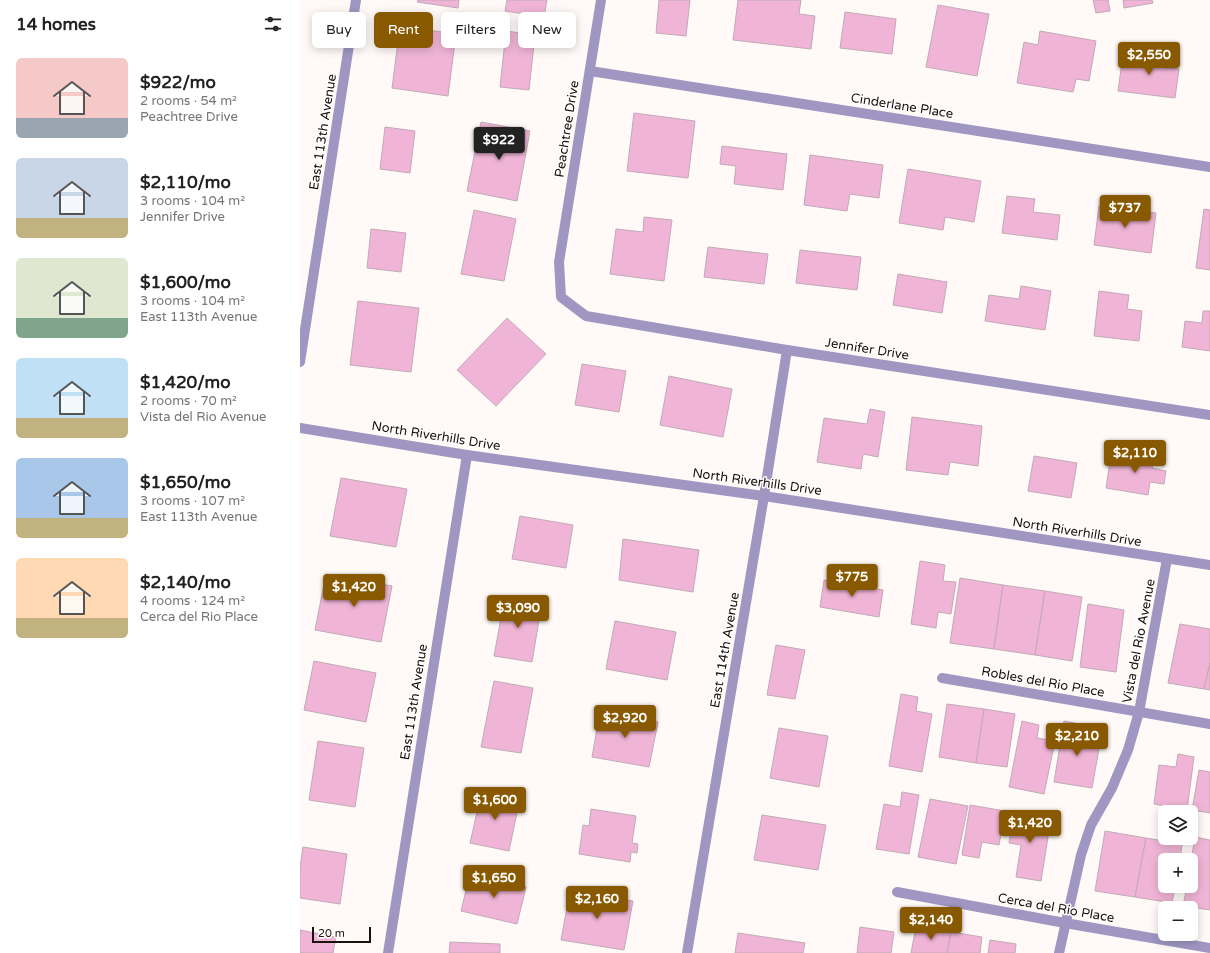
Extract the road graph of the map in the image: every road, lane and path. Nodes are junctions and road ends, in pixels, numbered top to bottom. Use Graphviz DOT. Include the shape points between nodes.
graph roads {
  1 [pos="356,0"];
  2 [pos="601,0"];
  3 [pos="590,71"];
  4 [pos="1210,167"];
  5 [pos="559,262"];
  6 [pos="787,350"];
  7 [pos="300,362"];
  8 [pos="1210,415"];
  9 [pos="300,428"];
  10 [pos="467,455"];
  11 [pos="764,496"];
  12 [pos="1167,559"];
  13 [pos="1210,565"];
  14 [pos="942,678"];
  15 [pos="1139,712"];
  16 [pos="1210,724"];
  17 [pos="897,892"];
  18 [pos="1065,923"];
  19 [pos="1210,948"];
  20 [pos="388,953"];
  21 [pos="687,953"];
  22 [pos="1059,953"];
  1 -- 7 [label="street, East 113th Avenue"];
  2 -- 3 [label="street, Peachtree Drive"];
  3 -- 4 [label="street, Cinderlane Place"];
  3 -- 5 [label="street, Peachtree Drive"];
  5 -- 6 [label="street, Jennifer Drive" via="561,297 586,316"];
  6 -- 8 [label="street, Jennifer Drive"];
  6 -- 11 [label="street, East 114th Avenue"];
  9 -- 10 [label="street, North Riverhills Drive"];
  10 -- 11 [label="street, North Riverhills Drive"];
  10 -- 20 [label="street, East 113th Avenue"];
  11 -- 12 [label="street, North Riverhills Drive"];
  11 -- 21 [label="street, East 114th Avenue"];
  12 -- 13 [label="street, North Riverhills Drive"];
  12 -- 15 [label="street, Vista del Rio Avenue"];
  14 -- 15 [label="street, Robles del Rio Place"];
  15 -- 16 [label="street, Robles del Rio Place"];
  15 -- 18 [label="street, Vista del Rio Avenue" via="1128,750 1112,788 1091,825"];
  17 -- 18 [label="street, Cerca del Rio Place"];
  18 -- 19 [label="street, Cerca del Rio Place"];
  18 -- 22 [label="street, Vista del Rio Avenue"];
}
